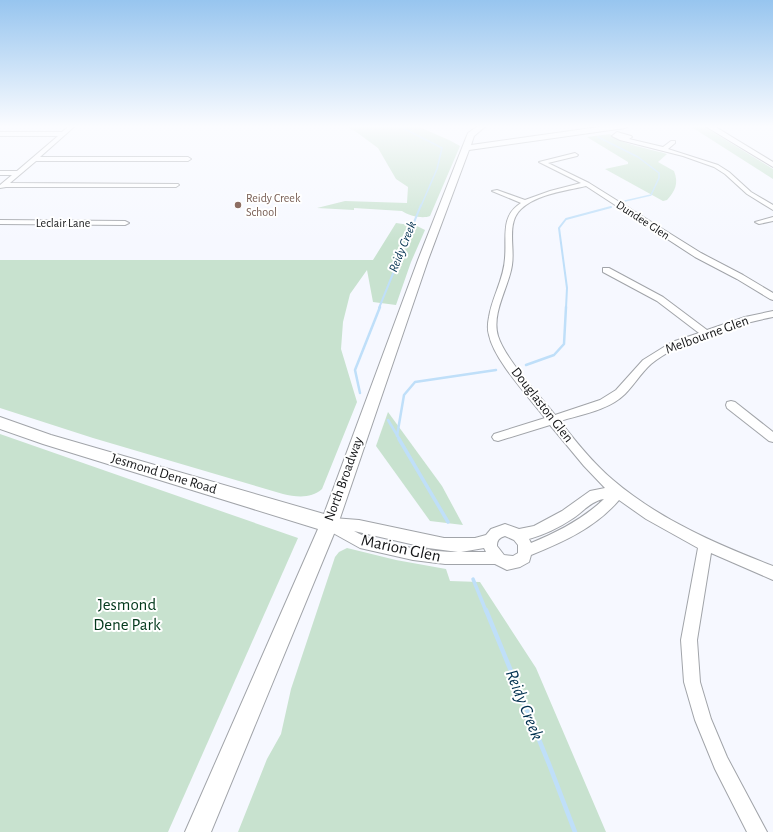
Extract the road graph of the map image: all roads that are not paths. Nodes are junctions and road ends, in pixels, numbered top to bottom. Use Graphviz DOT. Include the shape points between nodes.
graph roads {
  1 [pos="29,165"];
  2 [pos="460,165"];
  3 [pos="548,165"];
  4 [pos="712,165"];
  5 [pos="0,173"];
  6 [pos="18,173"];
  7 [pos="587,184"];
  8 [pos="176,186"];
  9 [pos="2,187"];
  10 [pos="495,190"];
  11 [pos="525,202"];
  12 [pos="773,208"];
  13 [pos="773,219"];
  14 [pos="0,222"];
  15 [pos="759,222"];
  16 [pos="126,223"];
  17 [pos="606,270"];
  18 [pos="773,297"];
  19 [pos="773,314"];
  20 [pos="705,333"];
  21 [pos="731,405"];
  22 [pos="552,419"];
  23 [pos="0,423"];
  24 [pos="498,437"];
  25 [pos="773,438"];
  26 [pos="618,492"];
  27 [pos="329,524"];
  28 [pos="518,535"];
  29 [pos="490,540"];
  30 [pos="705,546"];
  31 [pos="526,551"];
  32 [pos="497,558"];
  33 [pos="773,573"];
  34 [pos="198,832"];
  35 [pos="757,832"];
  1 -- 6 [label="street"];
  2 -- 27 [label="street, North Broadway"];
  3 -- 7 [label="street, Dundee Glen"];
  4 -- 12 [label="street" via="727,172 749,193"];
  5 -- 6 [label="street"];
  6 -- 9 [label="street"];
  7 -- 11 [label="street, Douglaston Glen"];
  7 -- 18 [label="street, Dundee Glen" via="698,255"];
  8 -- 9 [label="street"];
  10 -- 11 [label="street"];
  11 -- 22 [label="street, Douglaston Glen" via="511,216 509,263 495,307 493,334 497,345"];
  13 -- 15 [label="street"];
  14 -- 16 [label="street, Leclair Lane"];
  17 -- 20 [label="street" via="660,299"];
  19 -- 20 [label="street, Melbourne Glen"];
  20 -- 22 [label="street, Melbourne Glen" via="675,344 658,354 647,362 620,392 604,403"];
  21 -- 25 [label="street"];
  22 -- 24 [label="street, Melbourne Glen"];
  22 -- 26 [label="street, Douglaston Glen" via="588,464"];
  23 -- 27 [label="street, Jesmond Dene Road"];
  26 -- 28 [label="street" via="594,495 567,515 536,531"];
  26 -- 30 [label="street, Douglaston Glen" via="641,510"];
  26 -- 31 [label="street" via="608,506 594,517"];
  27 -- 29 [label="street, Marion Glen" via="366,527 429,542 478,545"];
  27 -- 32 [label="street, Marion Glen" via="360,542 413,554 445,558"];
  27 -- 34 [label="street, North Broadway"];
  28 -- 29 [label="street" via="512,531 500,531"];
  28 -- 31 [label="street" via="523,540"];
  29 -- 32 [label="street" via="492,553"];
  30 -- 33 [label="street, Douglaston Glen"];
  30 -- 35 [label="street" via="689,640 692,682 703,720 721,763"];
  31 -- 32 [label="street" via="518,562 511,563"];
}
